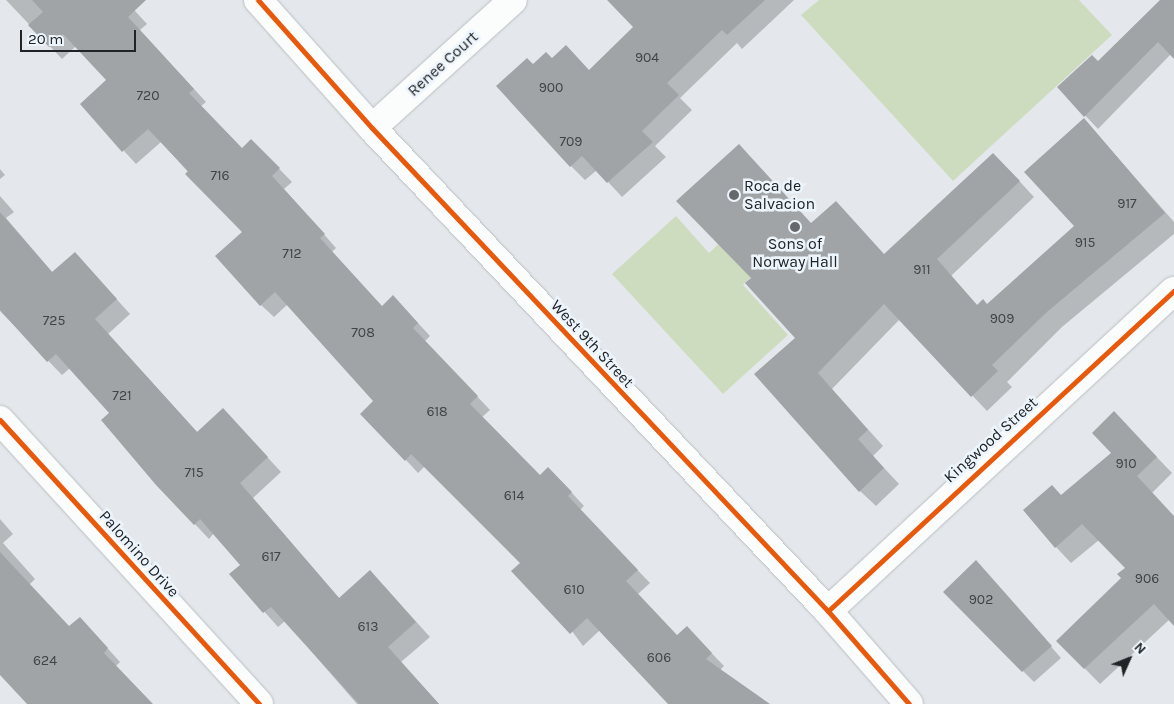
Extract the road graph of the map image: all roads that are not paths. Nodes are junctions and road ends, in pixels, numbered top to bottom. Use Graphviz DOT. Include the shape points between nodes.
graph roads {
  1 [pos="258,0"];
  2 [pos="513,0"];
  3 [pos="372,128"];
  4 [pos="1174,291"];
  5 [pos="0,420"];
  6 [pos="828,611"];
  7 [pos="259,704"];
  8 [pos="909,704"];
  1 -- 3 [label="street, West 9th Street"];
  2 -- 3 [label="street, Renee Court"];
  3 -- 6 [label="street, West 9th Street"];
  4 -- 6 [label="street, Kingwood Street"];
  5 -- 7 [label="street, Palomino Drive"];
  6 -- 8 [label="street, West 9th Street"];
}
